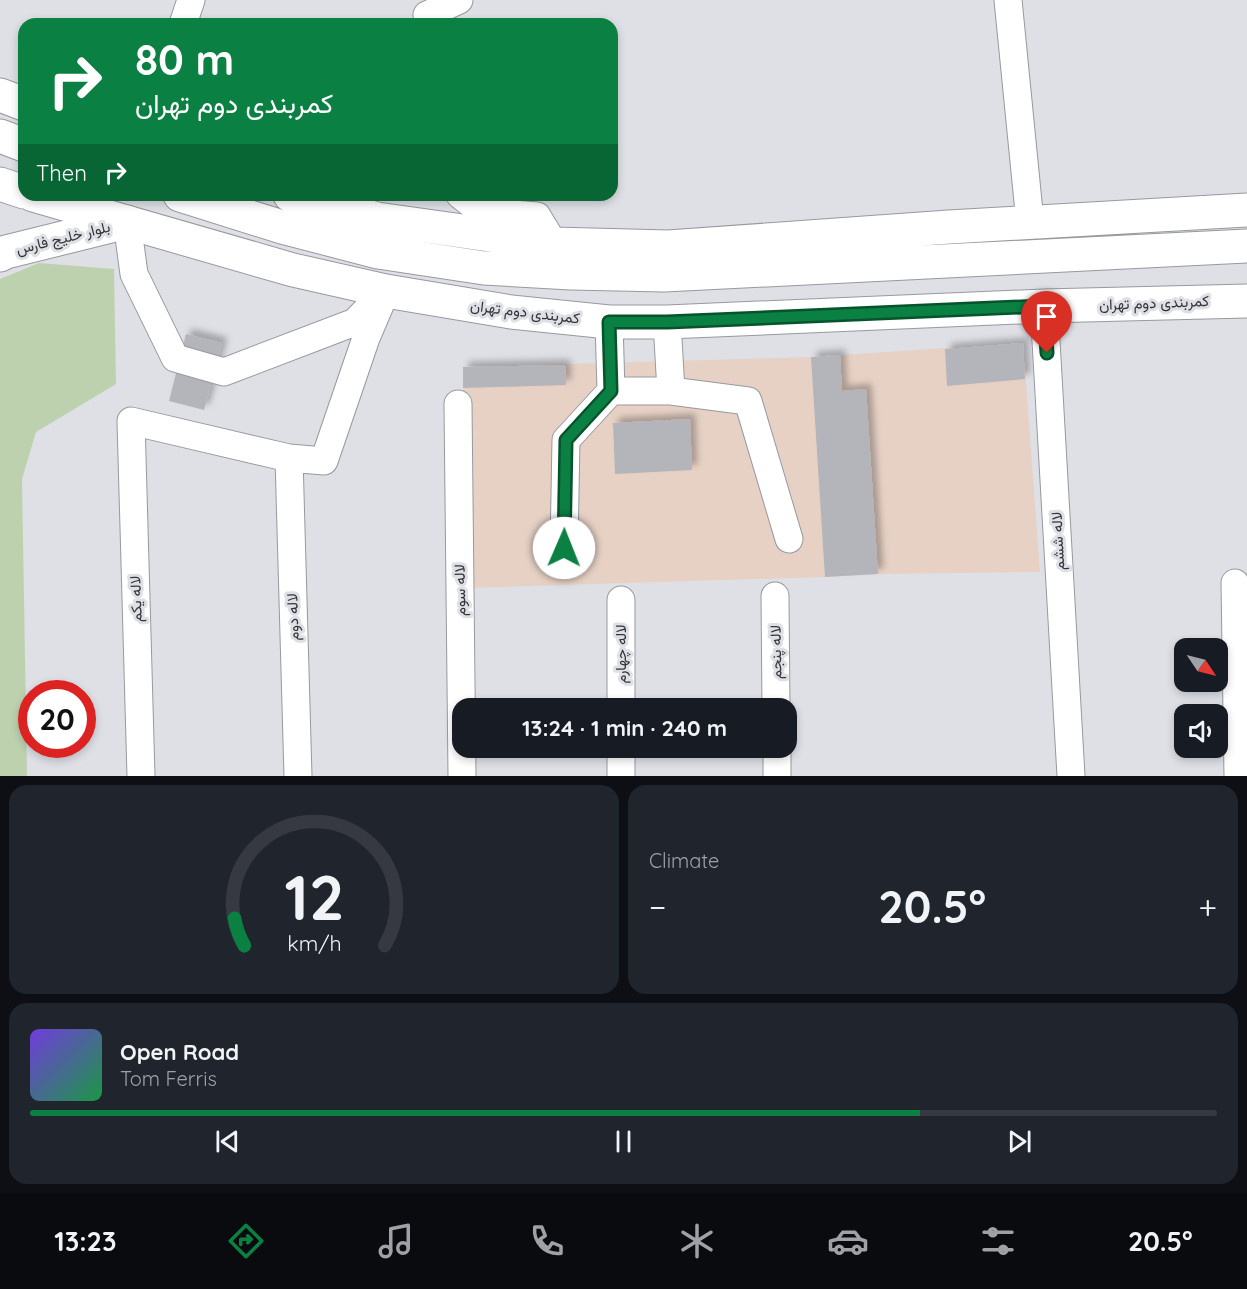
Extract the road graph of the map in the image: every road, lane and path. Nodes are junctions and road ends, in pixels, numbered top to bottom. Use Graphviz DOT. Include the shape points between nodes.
graph roads {
  1 [pos="191,0"];
  2 [pos="459,0"];
  3 [pos="1008,0"];
  4 [pos="426,13"];
  5 [pos="185,18"];
  6 [pos="0,95"];
  7 [pos="18,102"];
  8 [pos="0,136"];
  9 [pos="18,143"];
  10 [pos="0,184"];
  11 [pos="18,190"];
  12 [pos="54,201"];
  13 [pos="199,201"];
  14 [pos="312,201"];
  15 [pos="468,201"];
  16 [pos="1247,210"];
  17 [pos="128,222"];
  18 [pos="1030,222"];
  19 [pos="554,244"];
  20 [pos="1247,246"];
  21 [pos="0,255"];
  22 [pos="386,291"];
  23 [pos="1247,301"];
  24 [pos="1044,306"];
  25 [pos="609,322"];
  26 [pos="667,322"];
  27 [pos="611,391"];
  28 [pos="671,391"];
  29 [pos="458,404"];
  30 [pos="289,459"];
  31 [pos="789,539"];
  32 [pos="564,548"];
  33 [pos="1235,584"];
  34 [pos="775,596"];
  35 [pos="621,600"];
  36 [pos="621,698"];
  37 [pos="776,698"];
  38 [pos="621,758"];
  39 [pos="777,758"];
  40 [pos="141,776"];
  41 [pos="298,776"];
  42 [pos="462,776"];
  43 [pos="621,776"];
  44 [pos="777,776"];
  45 [pos="1071,776"];
  46 [pos="1238,776"];
  1 -- 5 [label="street"];
  2 -- 4 [label="street"];
  3 -- 18 [label="street"];
  6 -- 7 [label="main road"];
  8 -- 9 [label="main road"];
  10 -- 11 [label="main road"];
  12 -- 17 [label="main road, کمربندی دوم تهران"];
  13 -- 20 [label="main road" via="378,252 484,268 571,273 664,275"];
  14 -- 19 [label="main road" via="377,219"];
  15 -- 19 [label="street" via="480,211 537,216"];
  16 -- 18 [label="main road"];
  17 -- 21 [label="main road, بلوار خلیج فارس"];
  17 -- 22 [label="main road, کمربندی دوم تهران" via="293,270"];
  17 -- 22 [label="street" via="134,274 175,358 224,372 355,322"];
  18 -- 19 [label="main road" via="668,247"];
  22 -- 25 [label="main road, کمربندی دوم تهران" via="511,312"];
  22 -- 30 [label="street" via="324,461"];
  23 -- 24 [label="main road, کمربندی دوم تهران"];
  24 -- 26 [label="main road, کمربندی دوم تهران"];
  24 -- 45 [label="street, لاله ششم"];
  25 -- 26 [label="main road, کمربندی دوم تهران"];
  25 -- 27 [label="street"];
  26 -- 28 [label="street"];
  27 -- 28 [label="street"];
  27 -- 32 [label="street" via="566,440"];
  28 -- 31 [label="street" via="748,401"];
  29 -- 42 [label="street, لاله سوم"];
  30 -- 40 [label="street, لاله یکم" via="131,421"];
  30 -- 41 [label="street, لاله دوم"];
  33 -- 46 [label="street"];
  34 -- 37 [label="street, لاله پنجم"];
  35 -- 36 [label="street, لاله چهارم"];
  38 -- 43 [label="street"];
  39 -- 44 [label="street"];
}
